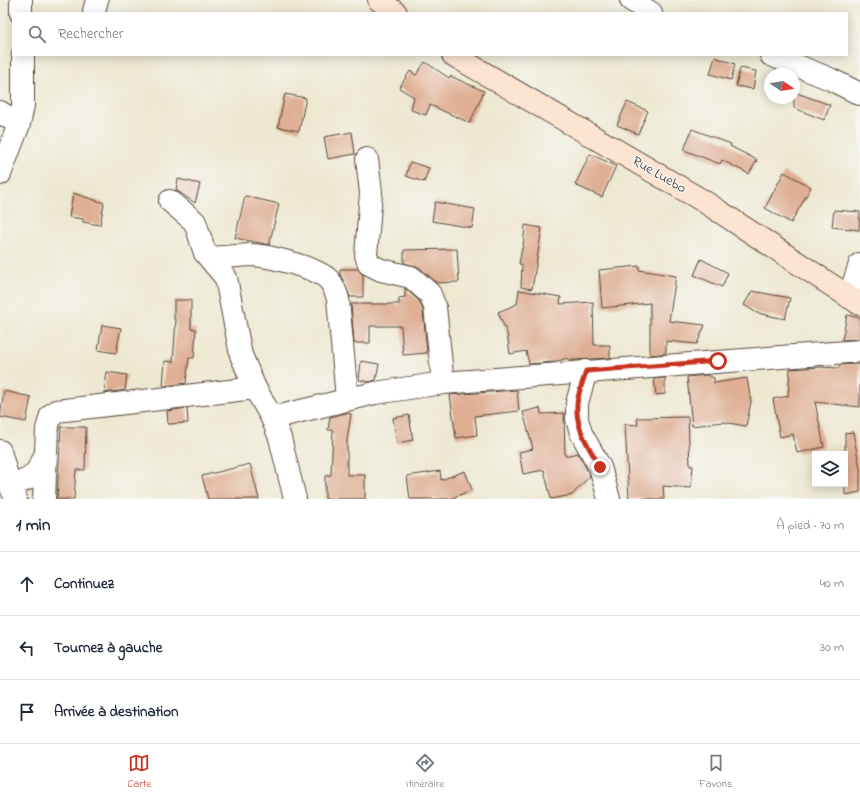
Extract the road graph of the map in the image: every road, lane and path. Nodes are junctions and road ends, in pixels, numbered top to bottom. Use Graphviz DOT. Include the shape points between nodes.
graph roads {
  1 [pos="21,0"];
  2 [pos="631,0"];
  3 [pos="21,12"];
  4 [pos="649,12"];
  5 [pos="24,56"];
  6 [pos="455,56"];
  7 [pos="773,56"];
  8 [pos="860,94"];
  9 [pos="0,112"];
  10 [pos="19,124"];
  11 [pos="367,159"];
  12 [pos="0,174"];
  13 [pos="170,200"];
  14 [pos="210,258"];
  15 [pos="860,264"];
  16 [pos="855,300"];
  17 [pos="860,351"];
  18 [pos="586,371"];
  19 [pos="443,383"];
  20 [pos="255,388"];
  21 [pos="348,399"];
  22 [pos="272,418"];
  23 [pos="0,451"];
  24 [pos="46,454"];
  25 [pos="12,491"];
  26 [pos="44,499"];
  27 [pos="295,499"];
  28 [pos="608,499"];
  1 -- 3 [label="street"];
  2 -- 4 [label="street"];
  5 -- 10 [label="street" via="25,87"];
  6 -- 16 [label="street, Rue Luebo" via="705,202"];
  7 -- 8 [label="street"];
  9 -- 10 [label="street"];
  10 -- 12 [label="street"];
  11 -- 19 [label="street" via="371,194 366,255 369,264 380,270 411,277 430,294 435,308"];
  13 -- 14 [label="street" via="195,222 205,253"];
  14 -- 20 [label="street" via="226,278 241,355"];
  14 -- 21 [label="street" via="252,255 285,261 328,279 335,288 338,299"];
  15 -- 16 [label="street"];
  17 -- 18 [label="street"];
  18 -- 19 [label="street"];
  18 -- 28 [label="street" via="577,403 577,419 581,433 600,467"];
  19 -- 21 [label="street"];
  20 -- 22 [label="street"];
  20 -- 24 [label="street" via="56,411 49,420"];
  21 -- 22 [label="street"];
  22 -- 27 [label="street" via="280,438"];
  23 -- 25 [label="street"];
  24 -- 25 [label="street" via="37,472"];
  24 -- 26 [label="street"];
}
